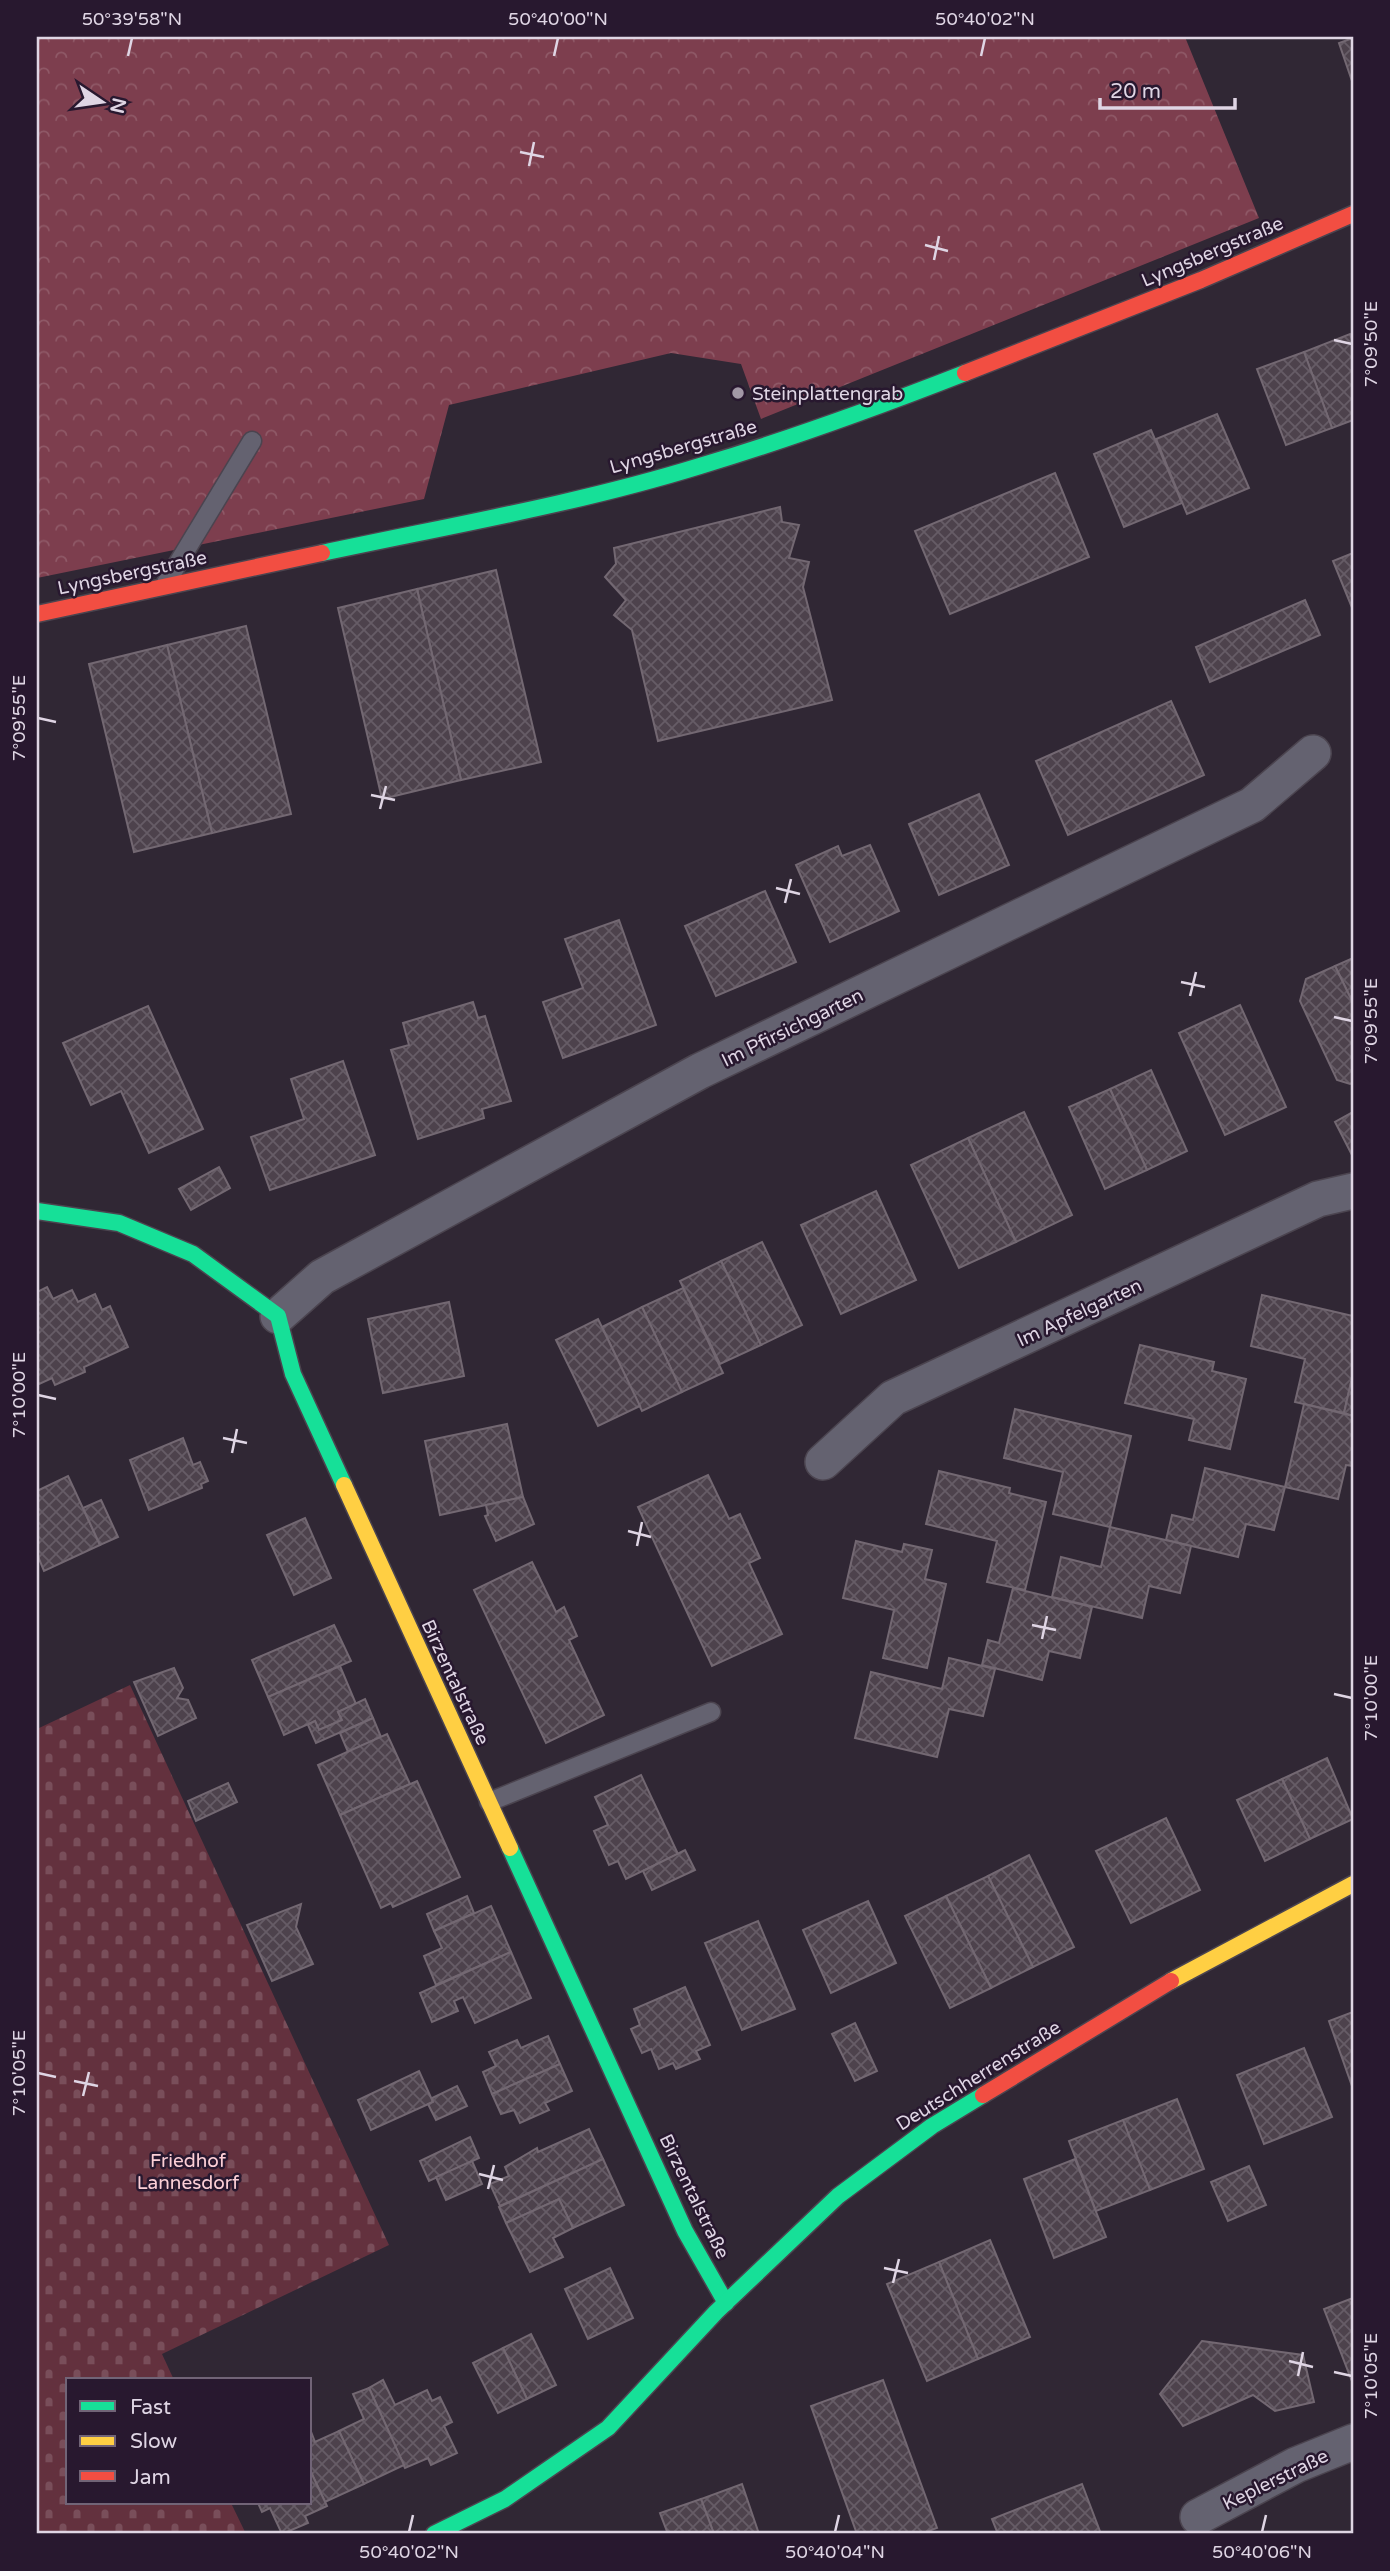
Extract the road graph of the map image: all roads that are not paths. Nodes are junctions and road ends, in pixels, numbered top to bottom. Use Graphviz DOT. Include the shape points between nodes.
graph roads {
  1 [pos="1353,214"];
  2 [pos="252,441"];
  3 [pos="164,586"];
  4 [pos="37,614"];
  5 [pos="1313,753"];
  6 [pos="1353,1191"];
  7 [pos="37,1212"];
  8 [pos="278,1315"];
  9 [pos="823,1462"];
  10 [pos="711,1712"];
  11 [pos="488,1802"];
  12 [pos="1353,1884"];
  13 [pos="726,2303"];
  14 [pos="1353,2442"];
  15 [pos="1198,2517"];
  16 [pos="434,2534"];
  1 -- 3 [label="street, Lyngsbergstraße" via="865,412 698,467 522,510"];
  2 -- 3 [label="lane"];
  3 -- 4 [label="street, Lyngsbergstraße"];
  5 -- 8 [label="street, Im Pfirsichgarten" via="1252,804 700,1071 322,1277"];
  6 -- 9 [label="street, Im Apfelgarten" via="1318,1199 893,1398"];
  7 -- 8 [label="street" via="119,1223 193,1254"];
  8 -- 11 [label="street, Birzentalstraße" via="293,1374"];
  10 -- 11 [label="lane"];
  11 -- 13 [label="street, Birzentalstraße" via="685,2231"];
  12 -- 13 [label="street, Deutschherrenstraße" via="1200,1963 932,2126 838,2196"];
  13 -- 16 [label="street, Deutschherrenstraße" via="608,2428 505,2499"];
  14 -- 15 [label="street, Keplerstraße" via="1296,2465"];
}
